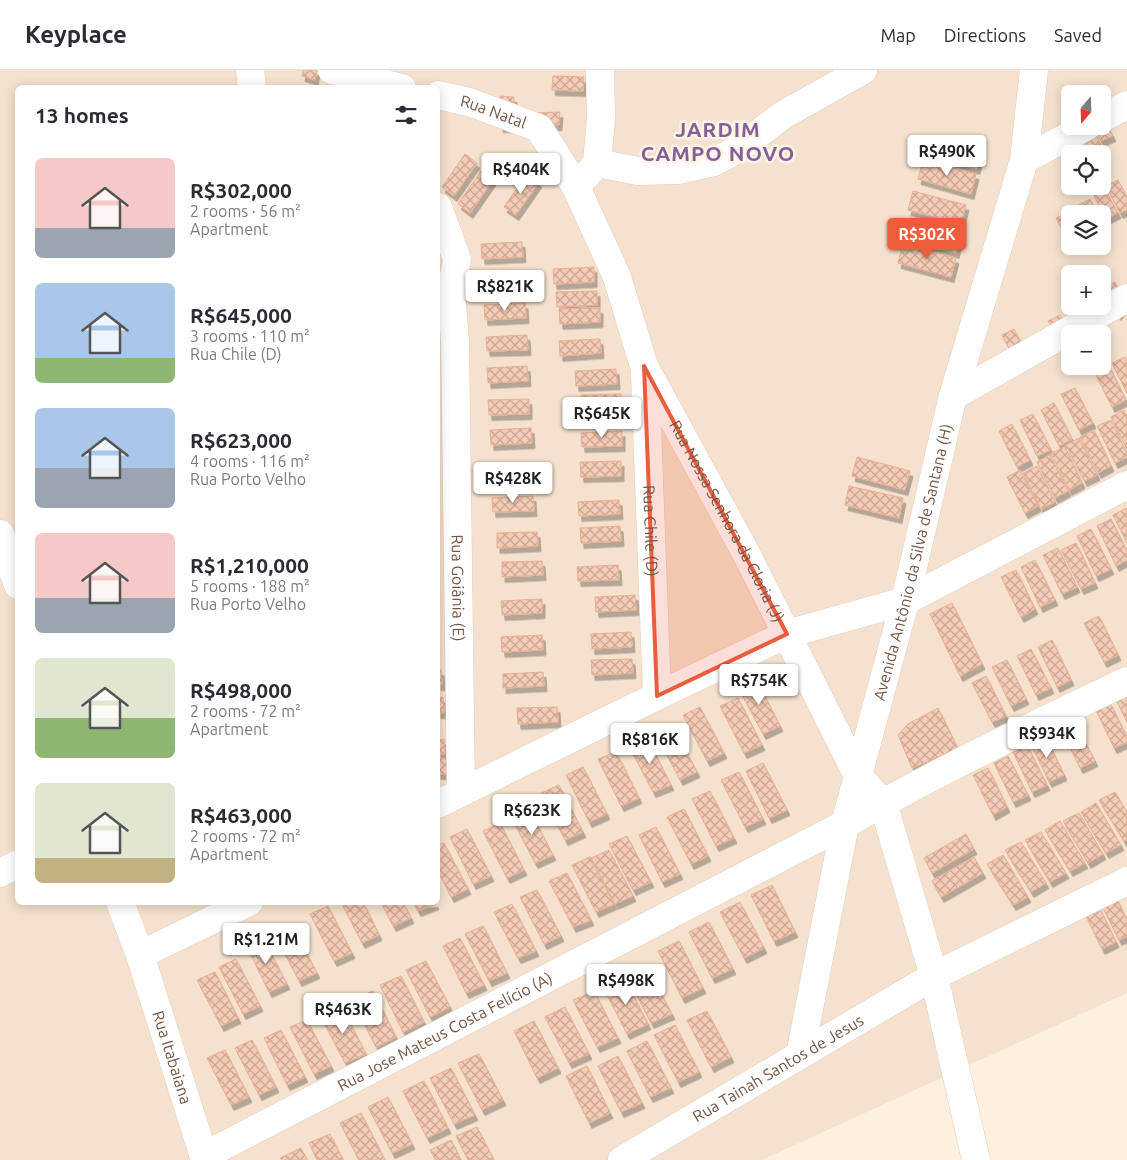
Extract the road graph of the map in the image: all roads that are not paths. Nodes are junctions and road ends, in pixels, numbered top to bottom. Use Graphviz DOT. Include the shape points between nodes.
graph roads {
  1 [pos="250,70"];
  2 [pos="332,70"];
  3 [pos="600,70"];
  4 [pos="863,70"];
  5 [pos="1034,70"];
  6 [pos="374,84"];
  7 [pos="252,85"];
  8 [pos="440,95"];
  9 [pos="1127,104"];
  10 [pos="1111,113"];
  11 [pos="1070,135"];
  12 [pos="1024,160"];
  13 [pos="597,163"];
  14 [pos="576,187"];
  15 [pos="440,212"];
  16 [pos="1127,298"];
  17 [pos="644,366"];
  18 [pos="953,396"];
  19 [pos="1127,484"];
  20 [pos="0,534"];
  21 [pos="10,574"];
  22 [pos="905,601"];
  23 [pos="786,634"];
  24 [pos="1127,681"];
  25 [pos="656,696"];
  26 [pos="858,776"];
  27 [pos="461,792"];
  28 [pos="440,803"];
  29 [pos="883,803"];
  30 [pos="845,824"];
  31 [pos="15,866"];
  32 [pos="0,873"];
  33 [pos="1127,881"];
  34 [pos="121,905"];
  35 [pos="243,905"];
  36 [pos="140,955"];
  37 [pos="934,976"];
  38 [pos="800,1055"];
  39 [pos="204,1158"];
  40 [pos="622,1160"];
  41 [pos="976,1160"];
  1 -- 7 [label="street"];
  2 -- 6 [label="street"];
  3 -- 13 [label="street" via="601,118"];
  4 -- 13 [label="street" via="783,115 738,149 714,162 678,170 638,171"];
  5 -- 12 [label="street, Avenida Antônio da Silva de Santana (H)"];
  8 -- 14 [label="street, Rua Natal" via="469,102 539,128"];
  9 -- 10 [label="street"];
  11 -- 12 [label="street"];
  12 -- 18 [label="street, Avenida Antônio da Silva de Santana (H)"];
  13 -- 14 [label="street"];
  14 -- 17 [label="street, Rua Nossa Senhora da Gloria (J)" via="617,277"];
  15 -- 27 [label="street, Rua Goiânia (E)" via="457,259 451,291 455,341"];
  16 -- 18 [label="street"];
  17 -- 23 [label="street, Rua Nossa Senhora da Gloria (J)" via="748,555"];
  17 -- 25 [label="street, Rua Chile (D)"];
  18 -- 22 [label="street, Avenida Antônio da Silva de Santana (H)"];
  19 -- 22 [label="street"];
  20 -- 21 [label="street"];
  22 -- 23 [label="street"];
  22 -- 26 [label="street, Avenida Antônio da Silva de Santana (H)"];
  23 -- 25 [label="street"];
  23 -- 26 [label="street, Rua Nossa Senhora da Gloria (J)"];
  24 -- 29 [label="street, Rua Jose Mateus Costa Felício (A)" via="1001,741"];
  25 -- 27 [label="street"];
  26 -- 29 [label="street, Rua Nossa Senhora da Gloria (J)"];
  26 -- 30 [label="street, Avenida Antônio da Silva de Santana (H)"];
  27 -- 28 [label="street"];
  29 -- 30 [label="street, Rua Jose Mateus Costa Felício (A)"];
  29 -- 37 [label="street"];
  30 -- 38 [label="street, Avenida Antônio da Silva de Santana (H)"];
  30 -- 39 [label="street, Rua Jose Mateus Costa Felício (A)"];
  31 -- 32 [label="street"];
  33 -- 37 [label="street, Rua Tainah Santos de Jesus"];
  34 -- 36 [label="street, Rua Itabaiana"];
  35 -- 36 [label="street"];
  36 -- 39 [label="street, Rua Itabaiana"];
  37 -- 38 [label="street, Rua Tainah Santos de Jesus"];
  37 -- 41 [label="street"];
  38 -- 40 [label="street, Rua Tainah Santos de Jesus"];
}
